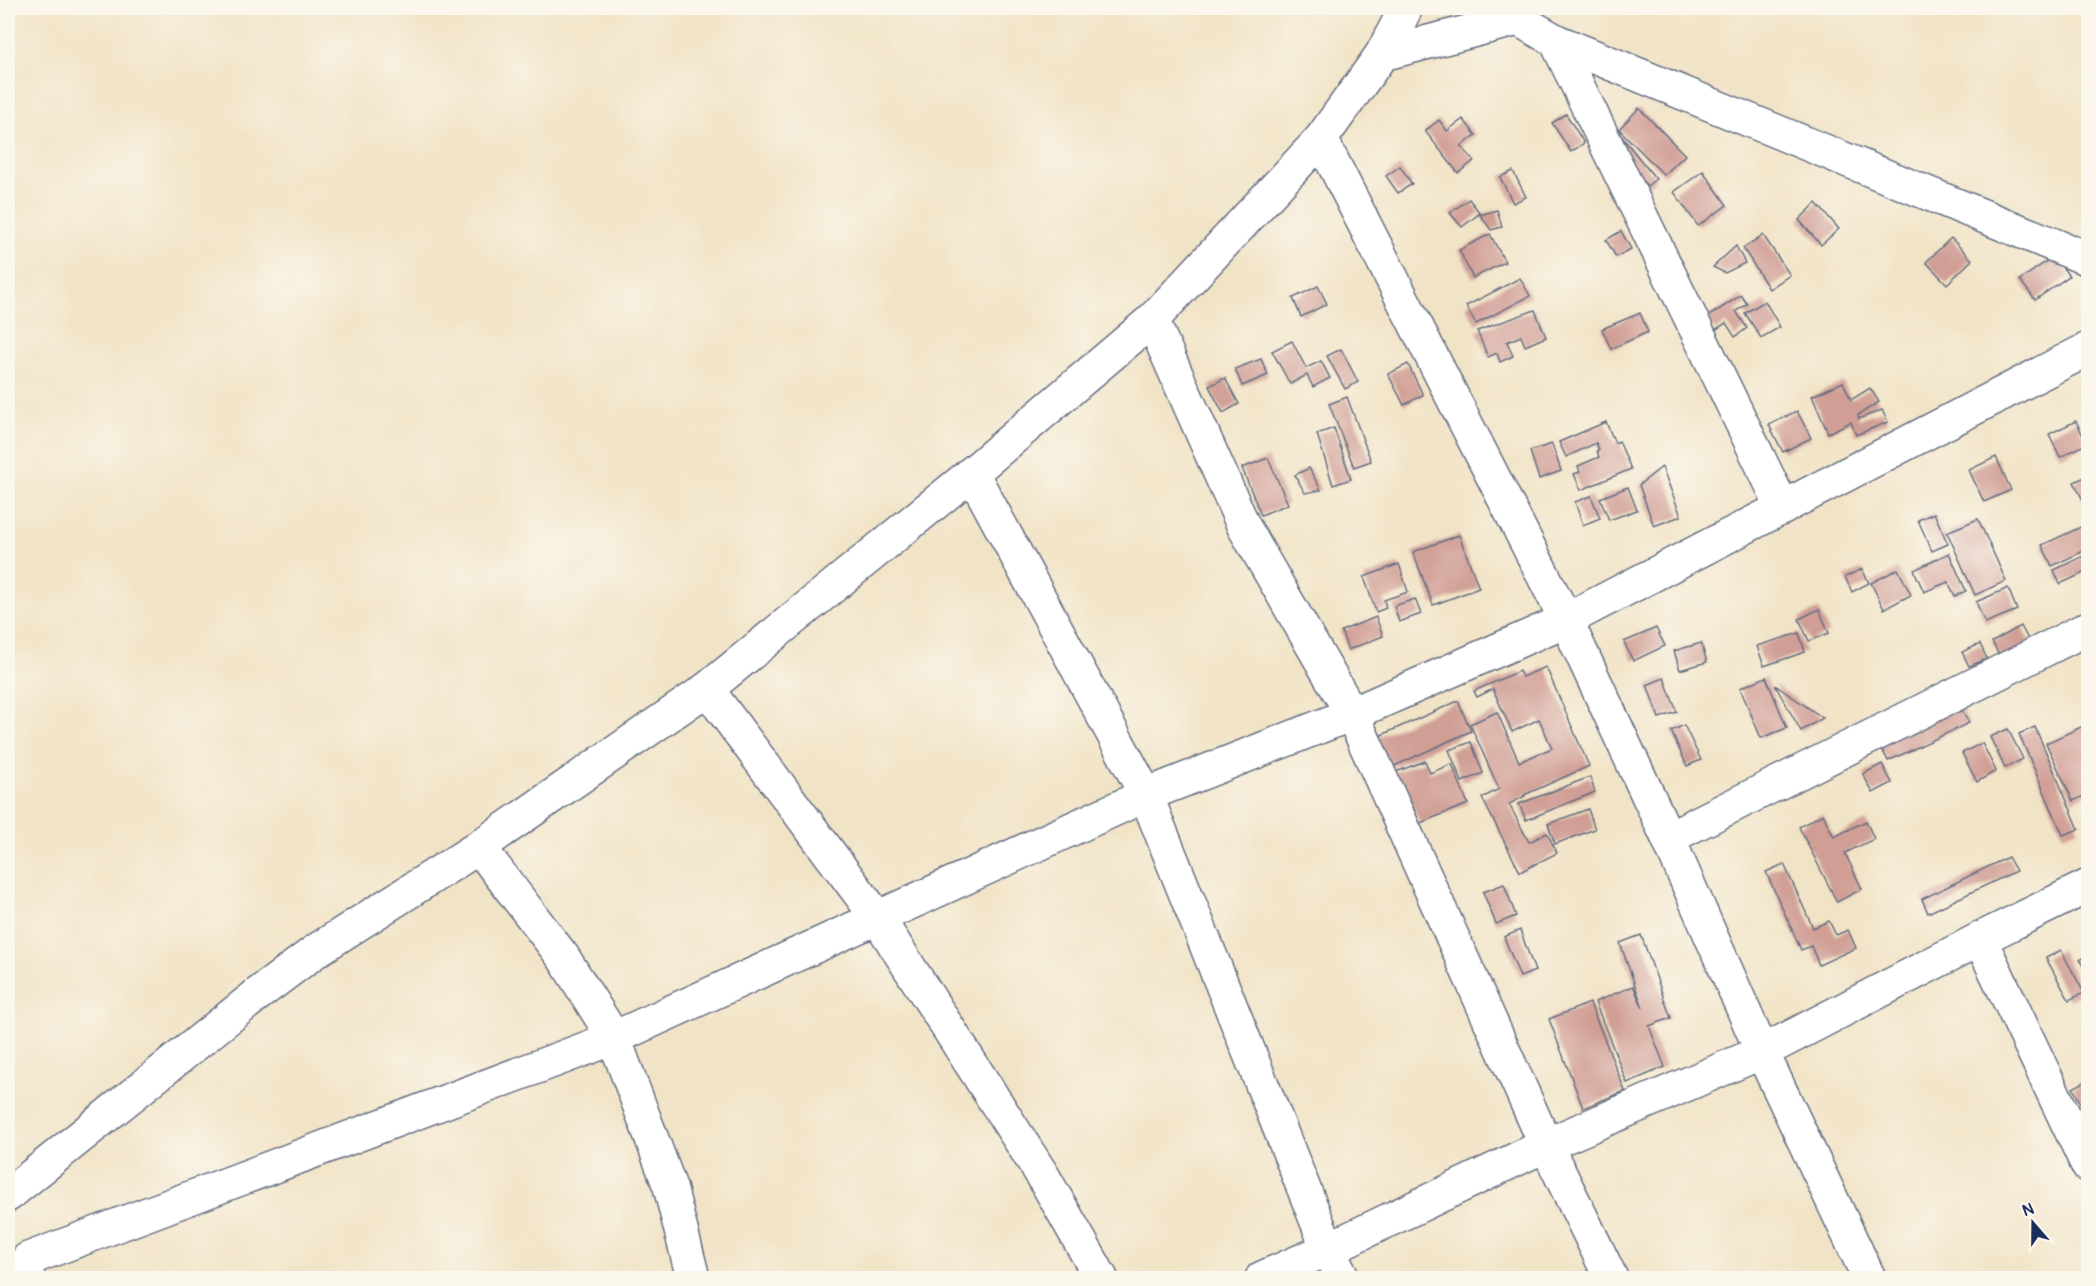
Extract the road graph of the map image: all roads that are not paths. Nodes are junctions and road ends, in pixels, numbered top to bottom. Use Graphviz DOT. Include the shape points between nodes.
graph roads {
  1 [pos="1406,8"];
  2 [pos="1513,13"];
  3 [pos="1556,41"];
  4 [pos="1382,54"];
  5 [pos="1321,139"];
  6 [pos="2088,259"];
  7 [pos="1152,320"];
  8 [pos="2088,349"];
  9 [pos="972,473"];
  10 [pos="1783,508"];
  11 [pos="1566,620"];
  12 [pos="2088,628"];
  13 [pos="707,689"];
  14 [pos="1352,714"];
  15 [pos="1146,795"];
  16 [pos="1668,838"];
  17 [pos="479,847"];
  18 [pos="2088,886"];
  19 [pos="877,917"];
  20 [pos="1980,939"];
  21 [pos="614,1038"];
  22 [pos="1762,1053"];
  23 [pos="1546,1145"];
  24 [pos="2088,1167"];
  25 [pos="8,1195"];
  26 [pos="1328,1249"];
  27 [pos="27,1278"];
  28 [pos="693,1278"];
  29 [pos="1101,1278"];
  30 [pos="1262,1278"];
  31 [pos="1343,1278"];
  32 [pos="1611,1278"];
  33 [pos="1869,1278"];
  1 -- 4 [label="street"];
  2 -- 3 [label="street"];
  2 -- 4 [label="street"];
  3 -- 6 [label="street"];
  3 -- 10 [label="street"];
  4 -- 5 [label="street"];
  5 -- 7 [label="street"];
  5 -- 11 [label="street"];
  7 -- 9 [label="street"];
  7 -- 14 [label="street" via="1244,527"];
  8 -- 10 [label="street"];
  9 -- 13 [label="street"];
  9 -- 15 [label="street"];
  10 -- 11 [label="street"];
  11 -- 14 [label="street"];
  11 -- 16 [label="street"];
  12 -- 16 [label="street"];
  13 -- 17 [label="street"];
  13 -- 19 [label="street"];
  14 -- 15 [label="street"];
  14 -- 23 [label="street"];
  15 -- 19 [label="street"];
  15 -- 26 [label="street"];
  16 -- 22 [label="street"];
  17 -- 21 [label="street" via="564,957"];
  17 -- 25 [label="street" via="317,950"];
  18 -- 20 [label="street"];
  19 -- 21 [label="street"];
  19 -- 29 [label="street" via="1042,1176"];
  20 -- 22 [label="street"];
  20 -- 24 [label="street"];
  21 -- 27 [label="street" via="28,1259"];
  21 -- 28 [label="street" via="670,1186"];
  22 -- 23 [label="street"];
  22 -- 33 [label="street"];
  23 -- 26 [label="street"];
  23 -- 32 [label="street"];
  26 -- 30 [label="street"];
  26 -- 31 [label="street"];
}
